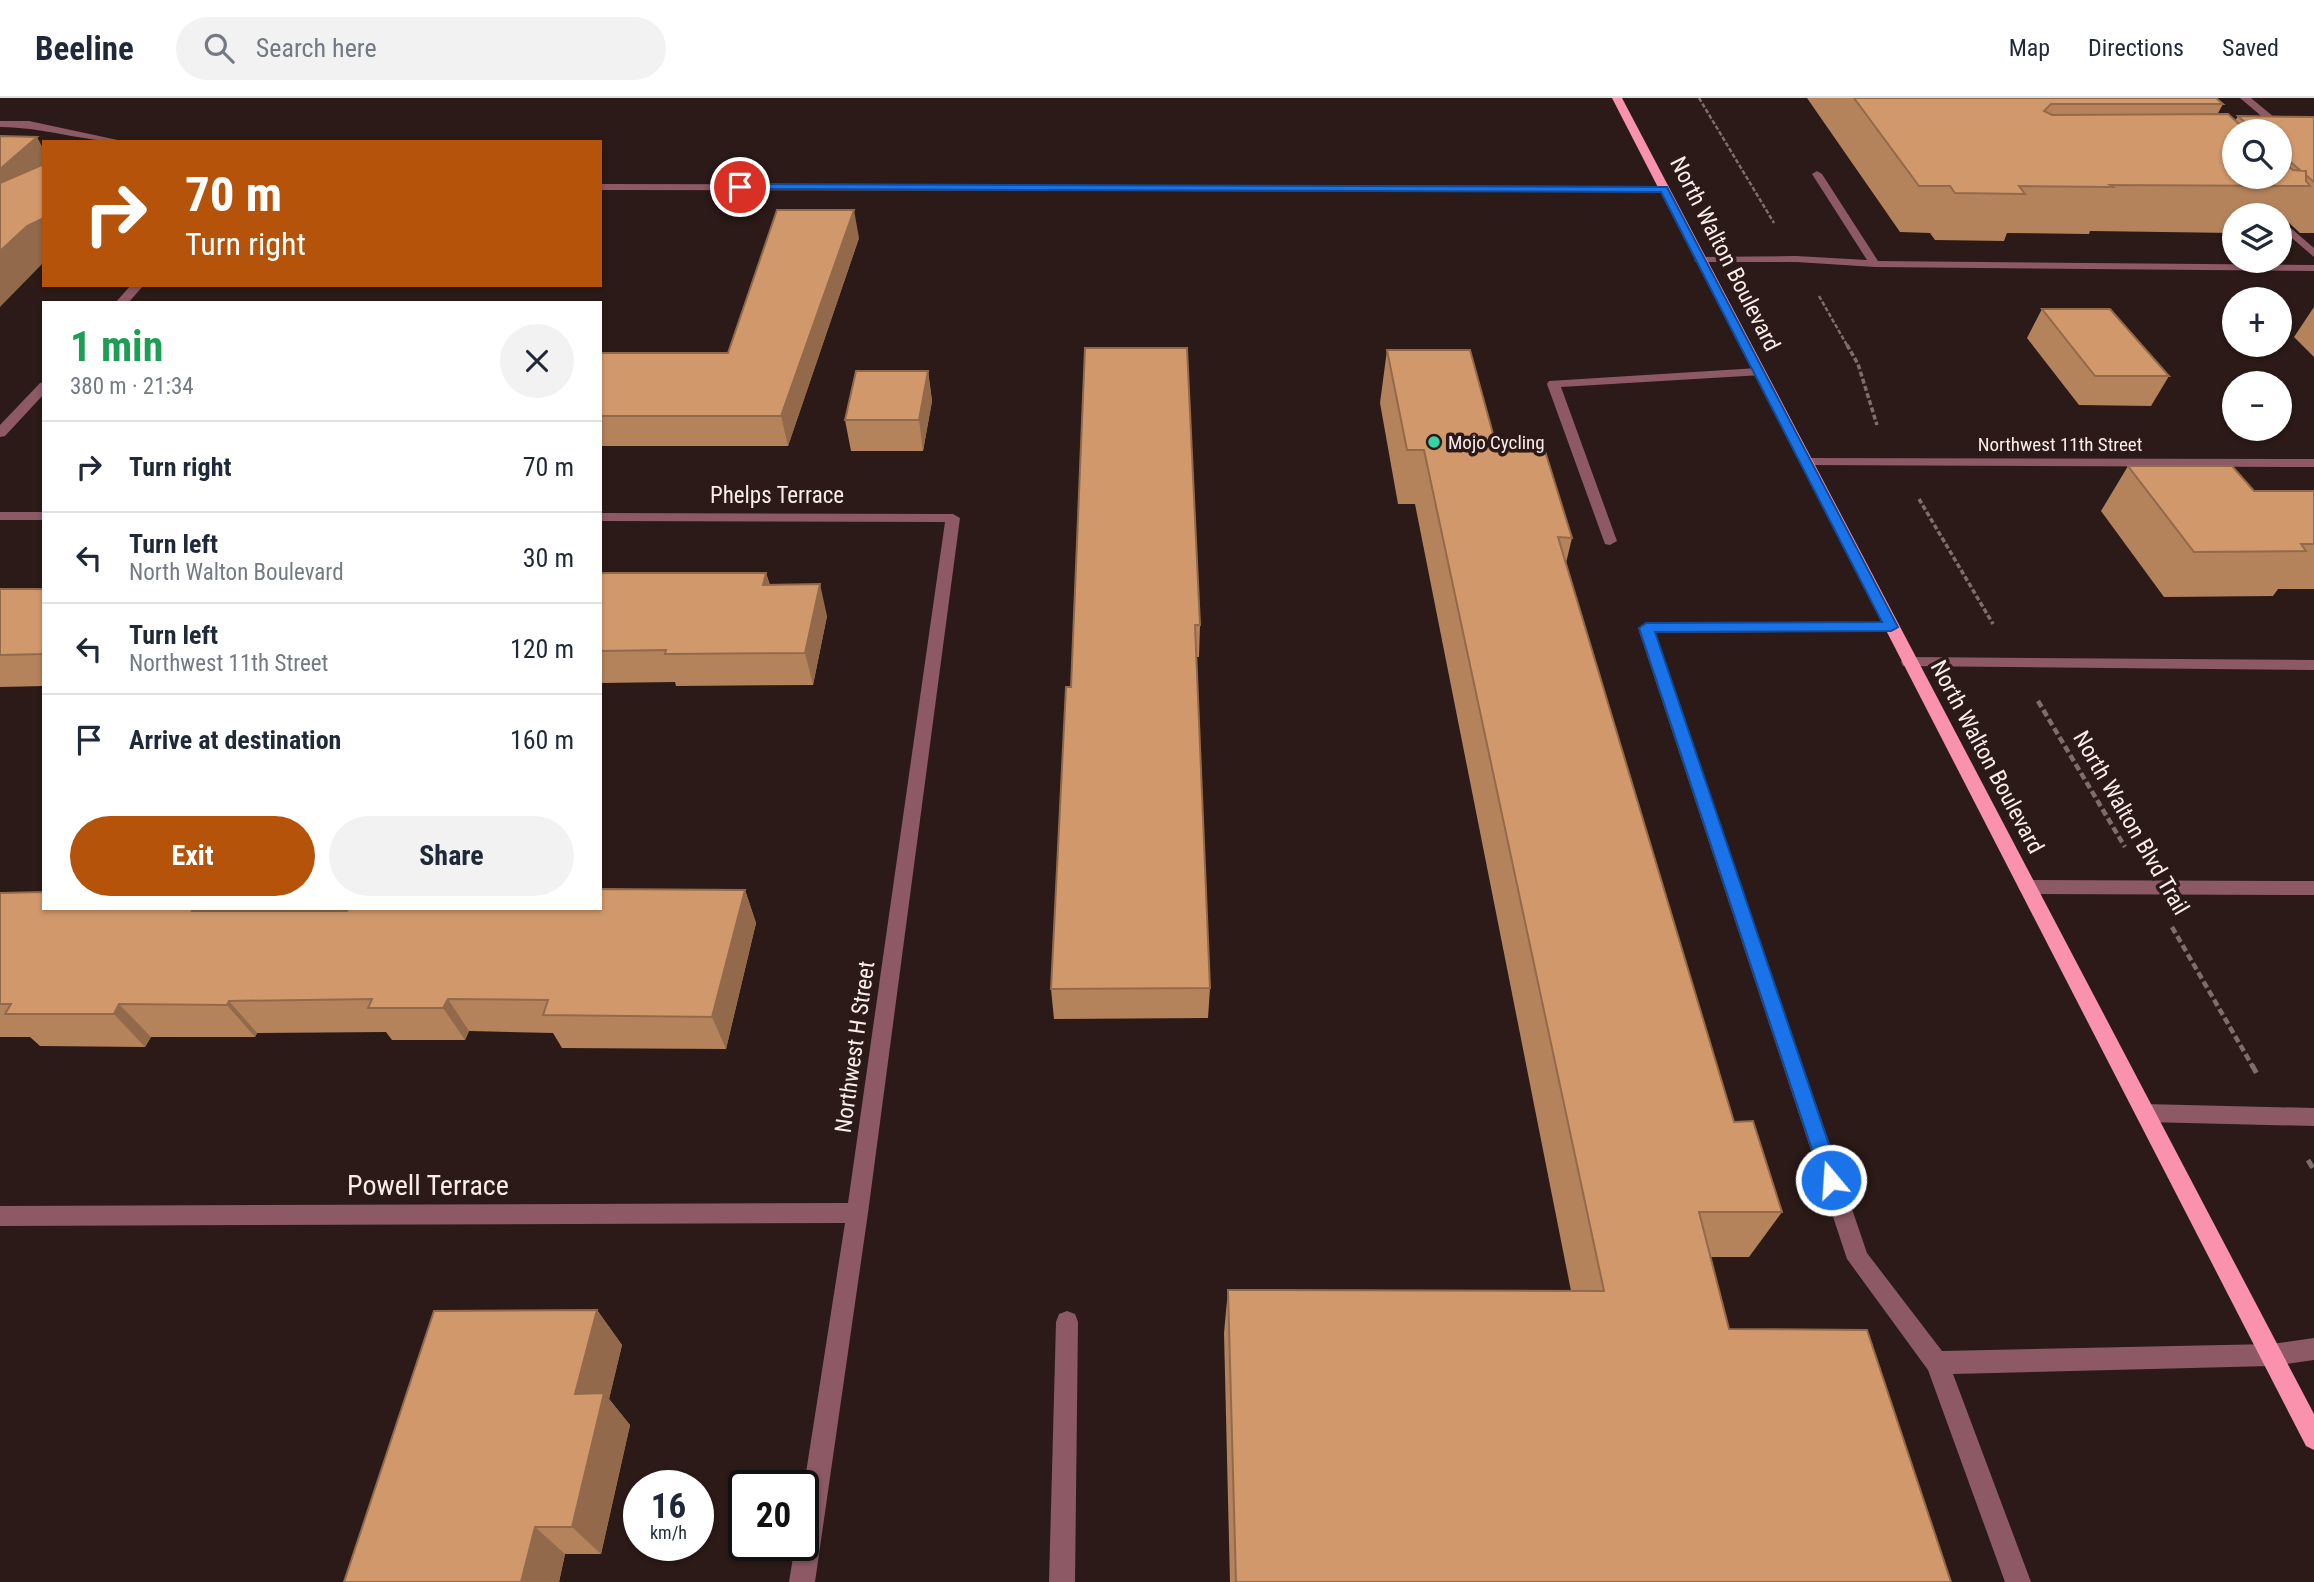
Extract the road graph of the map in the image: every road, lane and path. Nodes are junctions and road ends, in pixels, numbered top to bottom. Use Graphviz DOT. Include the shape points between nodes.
graph roads {
  1 [pos="1617,98"];
  2 [pos="2245,98"];
  3 [pos="0,124"];
  4 [pos="2314,135"];
  5 [pos="112,140"];
  6 [pos="1817,174"];
  7 [pos="602,187"];
  8 [pos="1664,189"];
  9 [pos="2292,233"];
  10 [pos="2314,254"];
  11 [pos="1700,260"];
  12 [pos="1875,264"];
  13 [pos="2314,268"];
  14 [pos="136,287"];
  15 [pos="123,301"];
  16 [pos="1758,372"];
  17 [pos="42,388"];
  18 [pos="0,433"];
  19 [pos="1805,462"];
  20 [pos="2314,463"];
  21 [pos="1917,495"];
  22 [pos="0,516"];
  23 [pos="42,516"];
  24 [pos="602,517"];
  25 [pos="953,518"];
  26 [pos="1610,541"];
  27 [pos="1891,627"];
  28 [pos="1909,662"];
  29 [pos="2015,662"];
  30 [pos="2314,666"];
  31 [pos="2027,887"];
  32 [pos="2148,887"];
  33 [pos="2314,887"];
  34 [pos="2144,1113"];
  35 [pos="2281,1116"];
  36 [pos="2314,1117"];
  37 [pos="2314,1170"];
  38 [pos="857,1213"];
  39 [pos="0,1216"];
  40 [pos="1067,1322"];
  41 [pos="2314,1349"];
  42 [pos="2271,1355"];
  43 [pos="1937,1363"];
  44 [pos="2314,1438"];
  45 [pos="802,1582"];
  46 [pos="1062,1582"];
  47 [pos="2018,1582"];
  1 -- 8 [label="main road, North Walton Boulevard"];
  2 -- 4 [label="street" via="2283,129"];
  3 -- 5 [label="street" via="29,124"];
  6 -- 12 [label="street"];
  7 -- 8 [label="street"];
  8 -- 11 [label="main road, North Walton Boulevard"];
  9 -- 10 [label="street"];
  11 -- 12 [label="street"];
  11 -- 16 [label="main road, North Walton Boulevard"];
  12 -- 13 [label="street"];
  14 -- 15 [label="street"];
  16 -- 19 [label="main road, North Walton Boulevard"];
  16 -- 26 [label="street" via="1553,384"];
  17 -- 18 [label="street"];
  19 -- 20 [label="street, Northwest 11th Street"];
  19 -- 27 [label="main road, North Walton Boulevard"];
  21 -- 29 [label="path, North Walton Blvd Trail"];
  22 -- 23 [label="street"];
  24 -- 25 [label="street, Phelps Terrace"];
  25 -- 38 [label="street, Northwest H Street"];
  27 -- 28 [label="main road, North Walton Boulevard"];
  27 -- 43 [label="street" via="1646,628 1858,1259"];
  28 -- 29 [label="street"];
  28 -- 31 [label="main road, North Walton Boulevard"];
  29 -- 30 [label="street"];
  29 -- 32 [label="path, North Walton Blvd Trail"];
  31 -- 32 [label="street"];
  31 -- 34 [label="main road, North Walton Boulevard"];
  32 -- 33 [label="street"];
  32 -- 35 [label="path, North Walton Blvd Trail"];
  34 -- 35 [label="street"];
  34 -- 42 [label="main road, North Walton Boulevard"];
  35 -- 36 [label="street"];
  35 -- 37 [label="path, North Walton Blvd Trail"];
  38 -- 39 [label="street, Powell Terrace"];
  38 -- 45 [label="street, Northwest H Street"];
  40 -- 46 [label="street"];
  41 -- 42 [label="street"];
  42 -- 43 [label="street"];
  42 -- 44 [label="main road, North Walton Boulevard"];
  43 -- 47 [label="street"];
}
